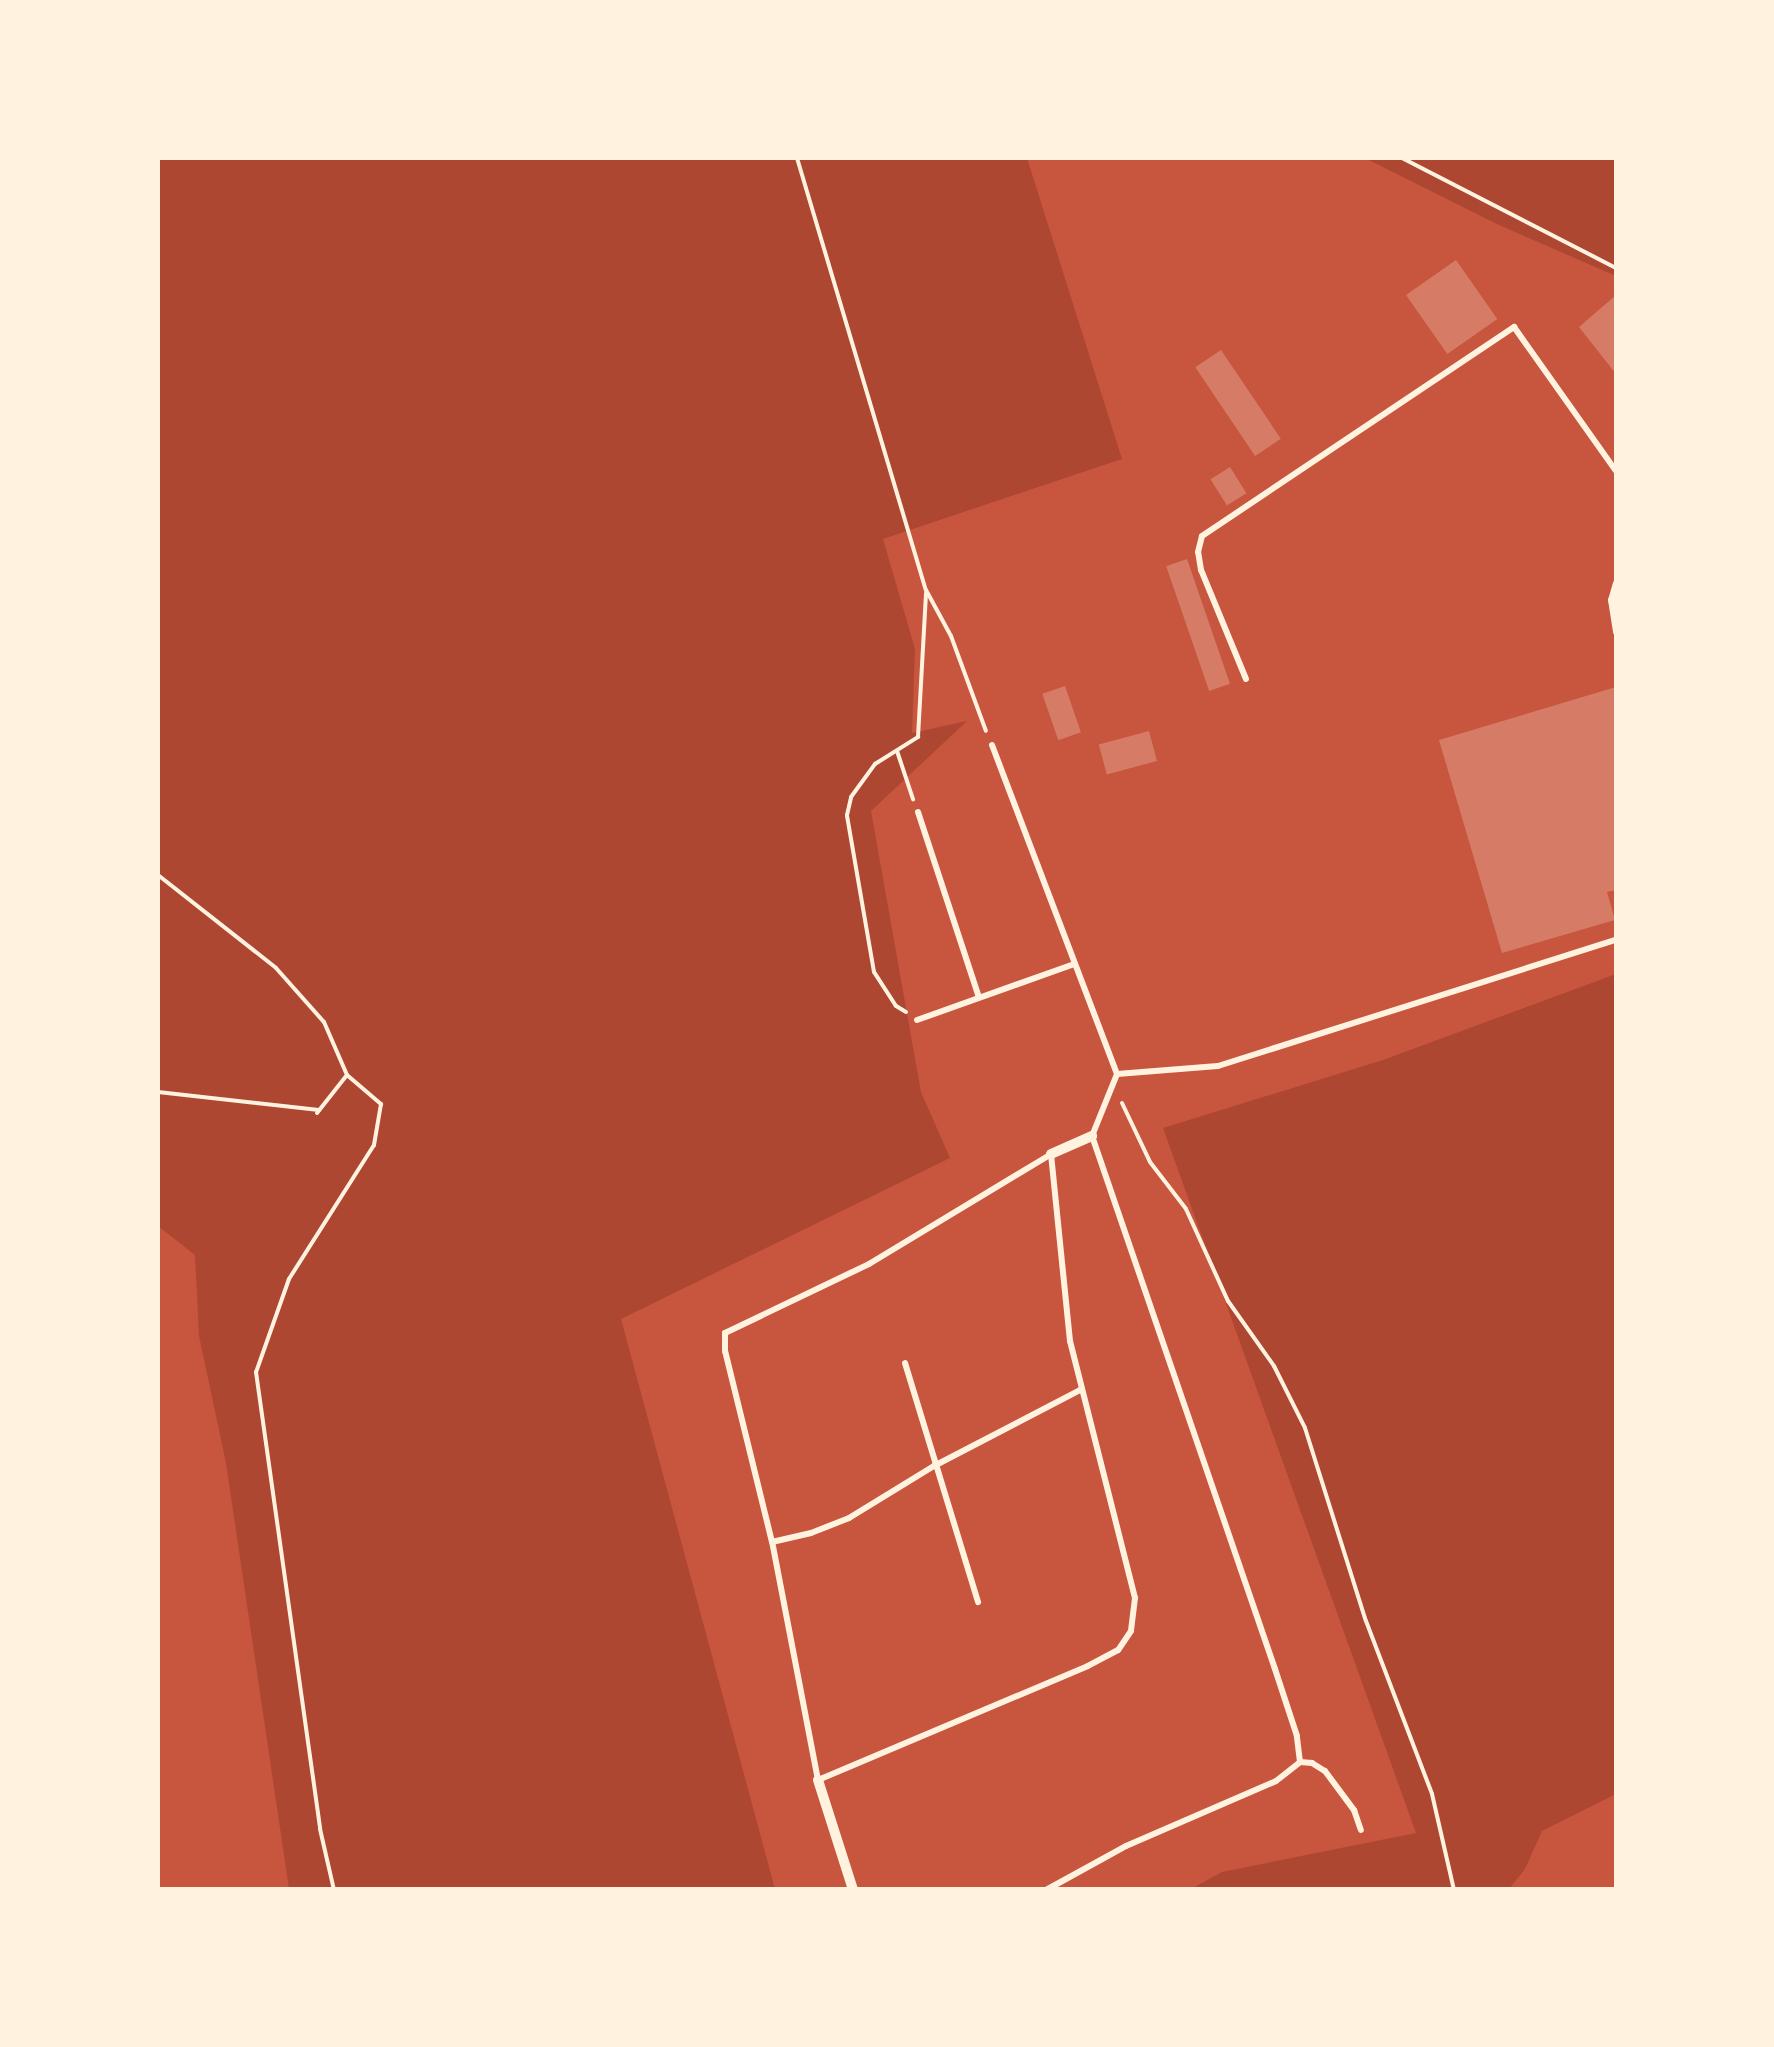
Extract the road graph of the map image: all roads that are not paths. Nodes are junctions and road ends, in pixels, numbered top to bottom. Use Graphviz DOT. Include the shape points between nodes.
graph roads {
  1 [pos="1616,471"];
  2 [pos="1616,582"];
  3 [pos="1616,633"];
  4 [pos="1246,679"];
  5 [pos="992,746"];
  6 [pos="918,812"];
  7 [pos="1616,940"];
  8 [pos="1074,964"];
  9 [pos="979,997"];
  10 [pos="917,1020"];
  11 [pos="1117,1074"];
  12 [pos="1092,1136"];
  13 [pos="1051,1154"];
  14 [pos="905,1364"];
  15 [pos="1080,1390"];
  16 [pos="934,1466"];
  17 [pos="772,1542"];
  18 [pos="978,1602"];
  19 [pos="1300,1762"];
  20 [pos="818,1780"];
  21 [pos="1361,1830"];
  22 [pos="852,1890"];
  23 [pos="1046,1890"];
  1 -- 4 [label="lane" via="1514,327 1202,536 1201,570"];
  2 -- 3 [label="lane"];
  5 -- 8 [label="lane"];
  6 -- 9 [label="lane"];
  7 -- 11 [label="lane" via="1218,1066"];
  8 -- 9 [label="lane"];
  8 -- 11 [label="lane"];
  9 -- 10 [label="lane"];
  11 -- 12 [label="lane"];
  12 -- 13 [label="street"];
  12 -- 19 [label="lane" via="1292,1720"];
  13 -- 15 [label="lane"];
  13 -- 17 [label="lane" via="869,1264 726,1332"];
  14 -- 16 [label="lane"];
  15 -- 16 [label="lane"];
  15 -- 20 [label="lane" via="1135,1598 1125,1642 1088,1666"];
  16 -- 17 [label="lane" via="849,1518"];
  16 -- 18 [label="lane"];
  17 -- 20 [label="lane"];
  19 -- 21 [label="lane" via="1324,1771"];
  19 -- 23 [label="lane" via="1276,1781 1126,1846"];
  20 -- 22 [label="street"];
}
